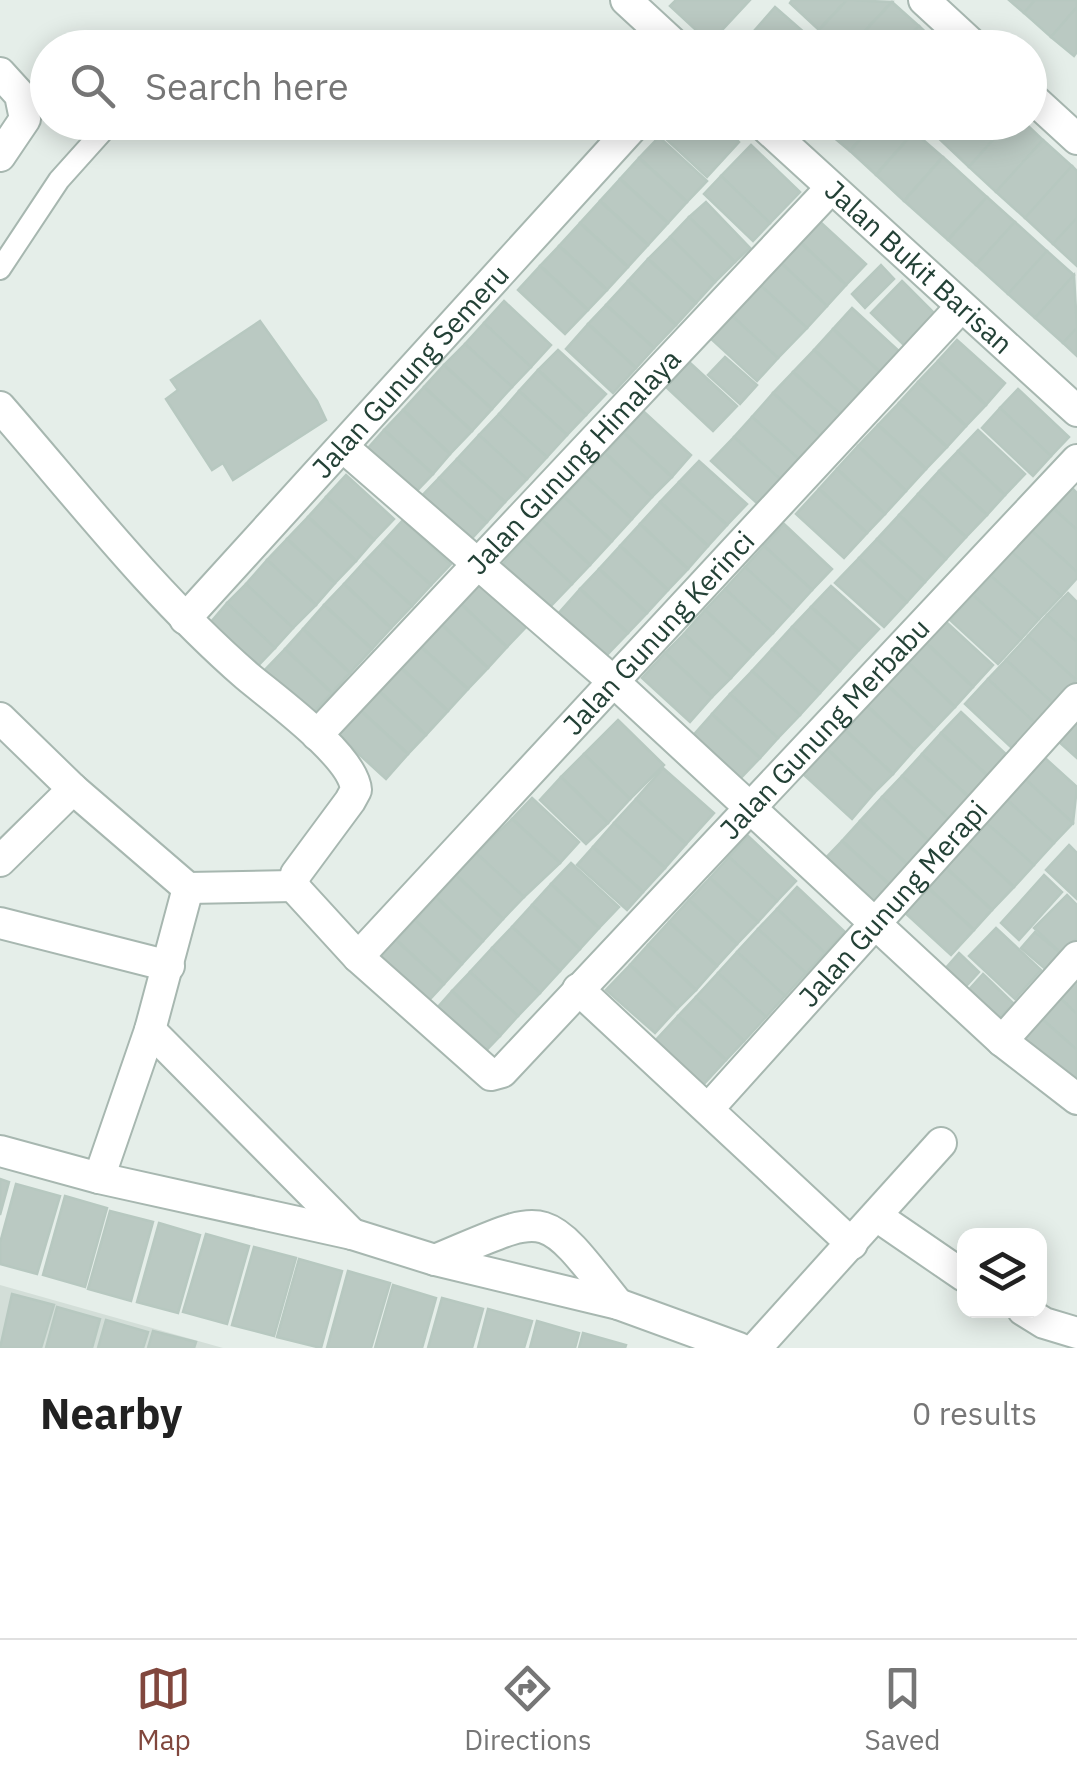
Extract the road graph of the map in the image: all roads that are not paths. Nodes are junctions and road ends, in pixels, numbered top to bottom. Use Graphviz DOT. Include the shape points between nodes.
graph roads {
  1 [pos="924,0"];
  2 [pos="637,3"];
  3 [pos="662,30"];
  4 [pos="956,30"];
  5 [pos="0,73"];
  6 [pos="1047,111"];
  7 [pos="1077,138"];
  8 [pos="95,140"];
  9 [pos="621,140"];
  10 [pos="779,140"];
  11 [pos="0,156"];
  12 [pos="831,188"];
  13 [pos="0,269"];
  14 [pos="960,308"];
  15 [pos="0,407"];
  16 [pos="1077,410"];
  17 [pos="344,446"];
  18 [pos="1077,460"];
  19 [pos="479,563"];
  20 [pos="185,619"];
  21 [pos="614,682"];
  22 [pos="1077,699"];
  23 [pos="0,718"];
  24 [pos="317,735"];
  25 [pos="72,790"];
  26 [pos="753,809"];
  27 [pos="0,861"];
  28 [pos="293,886"];
  29 [pos="188,888"];
  30 [pos="872,922"];
  31 [pos="0,923"];
  32 [pos="358,957"];
  33 [pos="1077,957"];
  34 [pos="169,966"];
  35 [pos="574,994"];
  36 [pos="150,1030"];
  37 [pos="1002,1041"];
  38 [pos="1077,1100"];
  39 [pos="709,1108"];
  40 [pos="940,1144"];
  41 [pos="0,1150"];
  42 [pos="99,1178"];
  43 [pos="878,1216"];
  44 [pos="352,1234"];
  45 [pos="852,1244"];
  46 [pos="435,1260"];
  47 [pos="957,1271"];
  48 [pos="618,1304"];
  49 [pos="1036,1318"];
  50 [pos="1077,1333"];
  51 [pos="739,1348"];
  52 [pos="756,1348"];
  1 -- 4 [label="street"];
  2 -- 3 [label="street"];
  5 -- 11 [label="street" via="20,95 25,120"];
  6 -- 7 [label="street"];
  8 -- 13 [label="lane" via="59,180"];
  9 -- 17 [label="street, Jalan Gunung Semeru"];
  10 -- 12 [label="street, Jalan Bukit Barisan"];
  12 -- 14 [label="street, Jalan Bukit Barisan"];
  12 -- 19 [label="street, Jalan Gunung Himalaya"];
  14 -- 16 [label="street, Jalan Bukit Barisan"];
  14 -- 21 [label="street, Jalan Gunung Kerinci"];
  15 -- 20 [label="street"];
  17 -- 19 [label="street"];
  17 -- 20 [label="street, Jalan Gunung Semeru"];
  18 -- 26 [label="street, Jalan Gunung Merbabu"];
  19 -- 21 [label="street"];
  19 -- 24 [label="street, Jalan Gunung Himalaya"];
  20 -- 24 [label="street"];
  21 -- 26 [label="street"];
  21 -- 32 [label="street, Jalan Gunung Kerinci"];
  22 -- 30 [label="street, Jalan Gunung Merapi"];
  23 -- 25 [label="street"];
  24 -- 28 [label="street" via="356,790"];
  25 -- 27 [label="street"];
  25 -- 29 [label="street"];
  26 -- 30 [label="street"];
  26 -- 35 [label="street, Jalan Gunung Merbabu"];
  28 -- 29 [label="street"];
  28 -- 32 [label="street"];
  29 -- 34 [label="street"];
  30 -- 37 [label="street"];
  30 -- 39 [label="street, Jalan Gunung Merapi"];
  31 -- 34 [label="street"];
  32 -- 35 [label="street, Jalan Gunung Merbabu" via="491,1075 502,1072"];
  33 -- 37 [label="street"];
  34 -- 36 [label="street"];
  35 -- 39 [label="street"];
  36 -- 42 [label="street"];
  36 -- 44 [label="street"];
  37 -- 38 [label="street"];
  39 -- 45 [label="street"];
  40 -- 43 [label="street"];
  41 -- 42 [label="street"];
  42 -- 44 [label="street"];
  43 -- 45 [label="street"];
  43 -- 47 [label="street"];
  44 -- 46 [label="street"];
  45 -- 52 [label="street"];
  46 -- 48 [label="street"];
  46 -- 48 [label="street" via="524,1223 546,1226 567,1239"];
  48 -- 51 [label="street"];
  49 -- 50 [label="street"];
}
